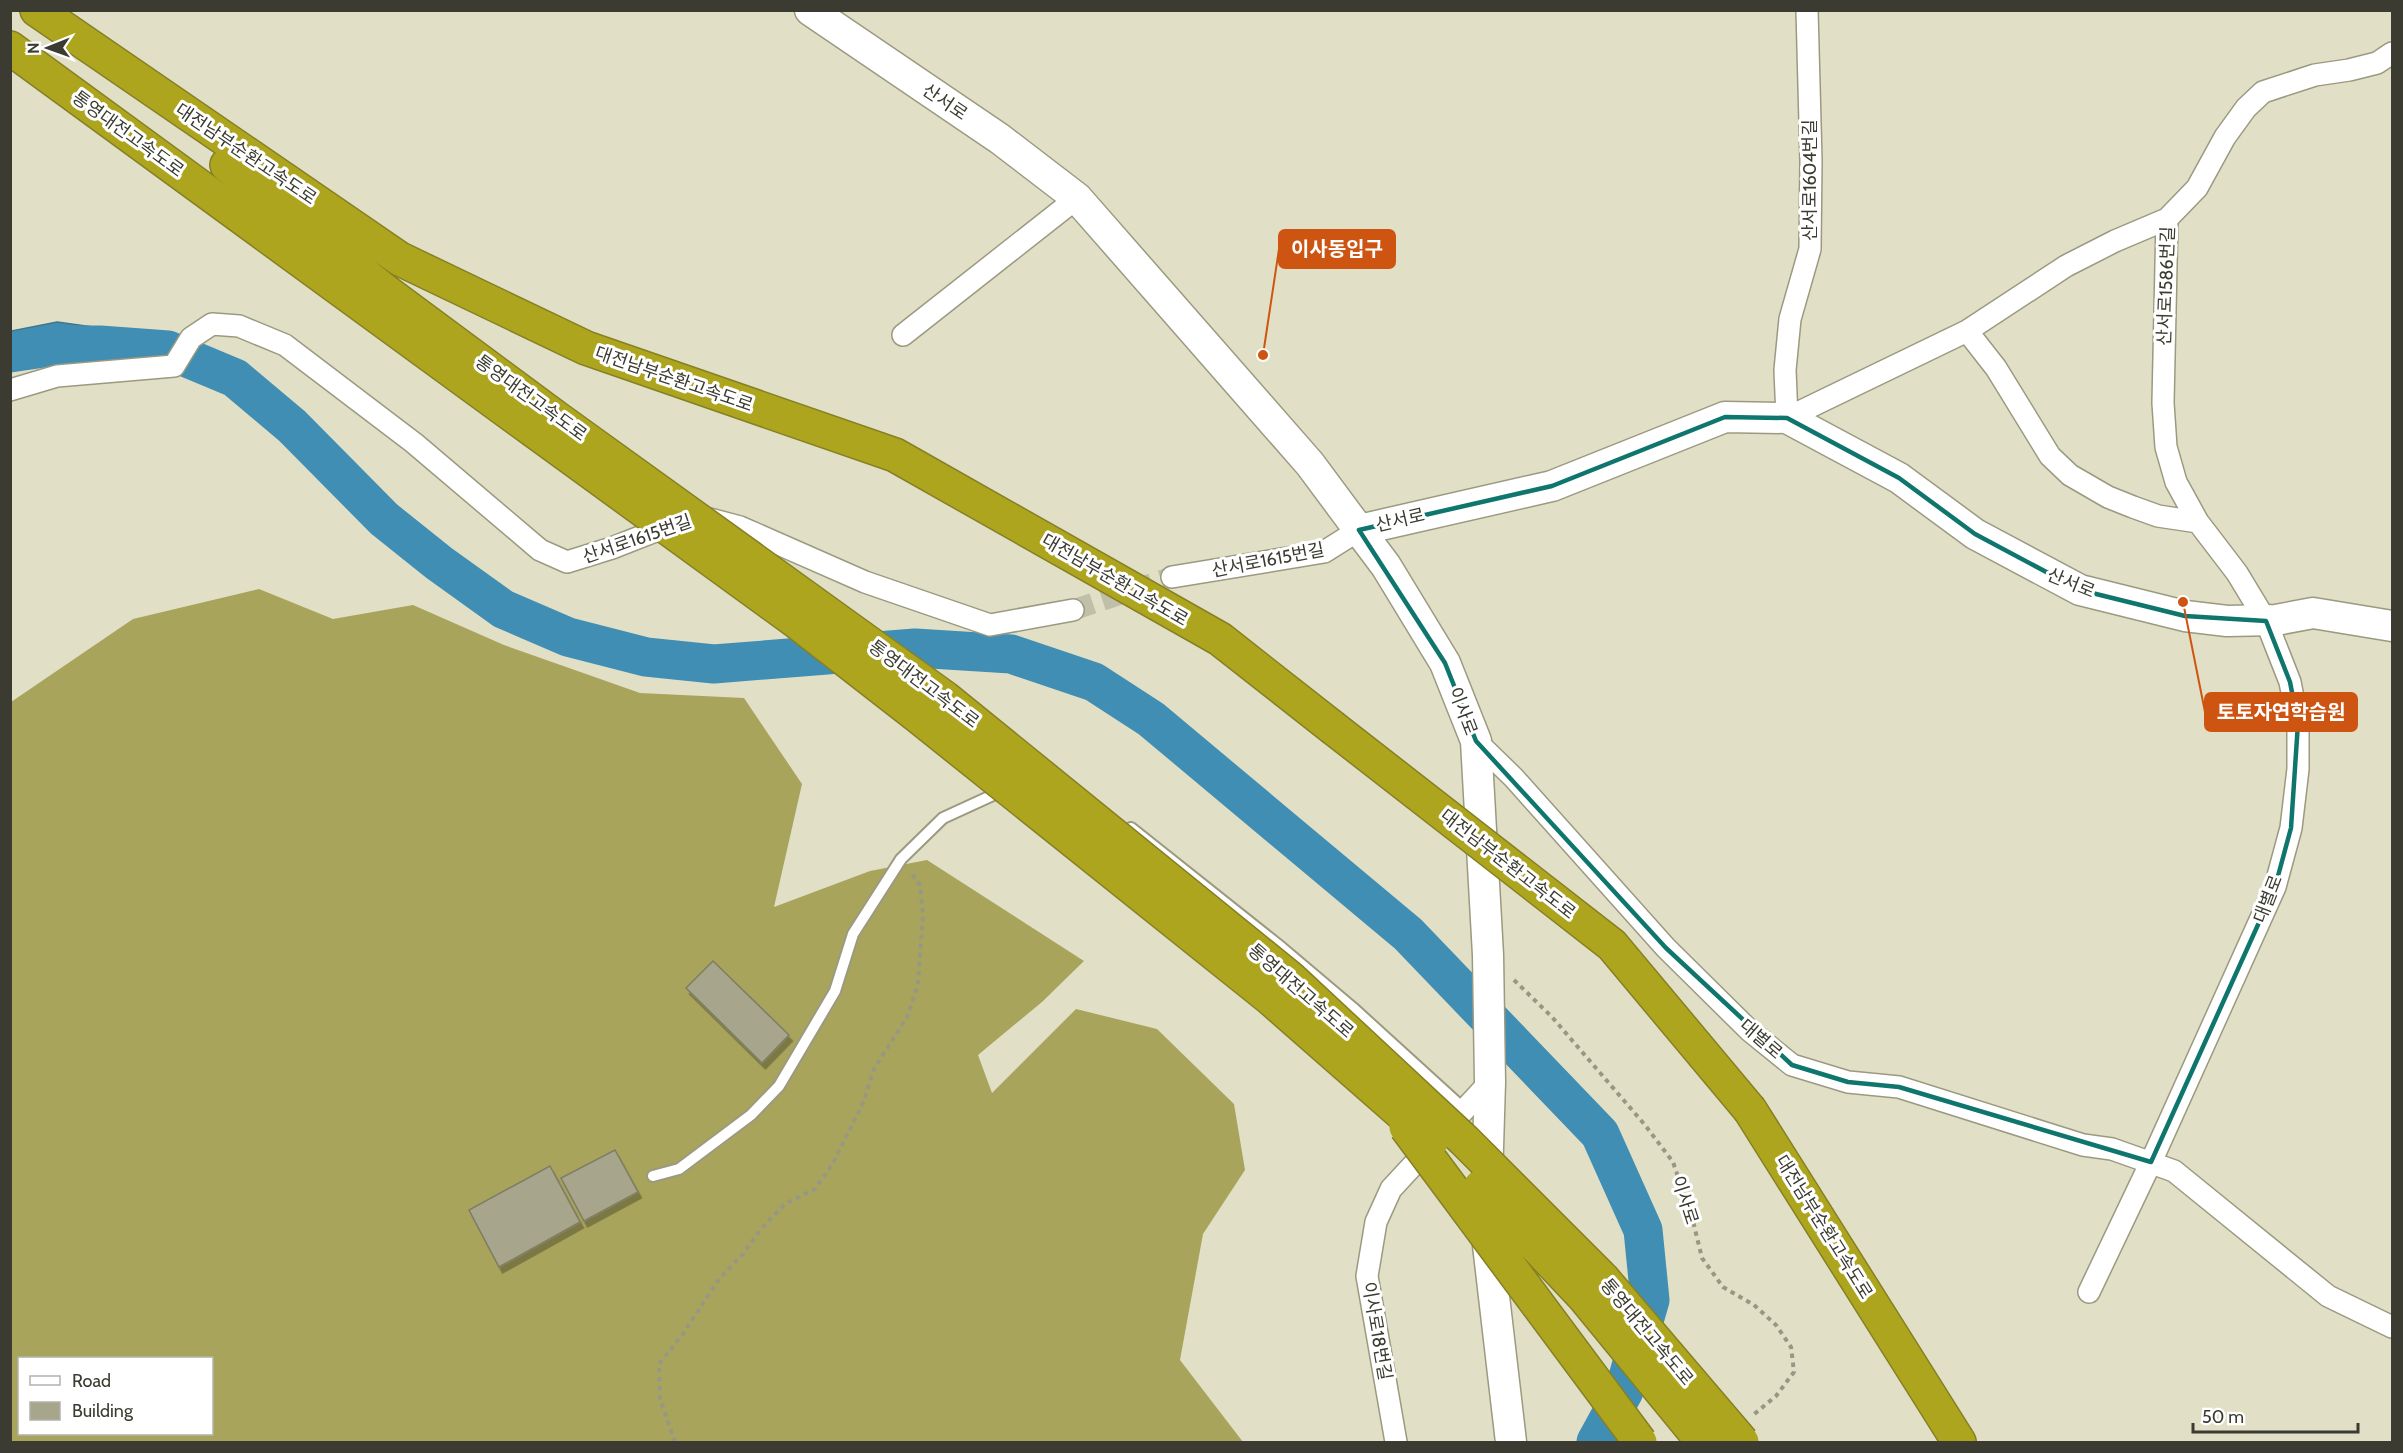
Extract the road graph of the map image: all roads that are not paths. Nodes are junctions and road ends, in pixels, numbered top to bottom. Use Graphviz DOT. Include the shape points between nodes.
graph roads {
  1 [pos="35,10"];
  2 [pos="810,10"];
  3 [pos="1807,10"];
  4 [pos="10,48"];
  5 [pos="2392,52"];
  6 [pos="1077,198"];
  7 [pos="2167,219"];
  8 [pos="1966,331"];
  9 [pos="903,335"];
  10 [pos="10,390"];
  11 [pos="1787,418"];
  12 [pos="542,422"];
  13 [pos="2198,522"];
  14 [pos="1359,530"];
  15 [pos="1172,577"];
  16 [pos="1073,610"];
  17 [pos="2266,621"];
  18 [pos="2392,626"];
  19 [pos="1476,741"];
  20 [pos="1067,782"];
  21 [pos="1124,822"];
  22 [pos="1490,1077"];
  23 [pos="1386,1099"];
  24 [pos="1465,1110"];
  25 [pos="2151,1162"];
  26 [pos="653,1176"];
  27 [pos="2089,1292"];
  28 [pos="2392,1327"];
  29 [pos="1743,1433"];
  30 [pos="1510,1440"];
  31 [pos="1396,1443"];
  32 [pos="1640,1443"];
  33 [pos="1703,1443"];
  34 [pos="1959,1443"];
  1 -- 12 [label="highway, 통영대전고속도로"];
  1 -- 34 [label="highway, 대전남부순환고속도로, bridge" via="400,260 586,348 895,455 1221,639 1612,945 1750,1110"];
  2 -- 6 [label="street, 산서로" via="1000,138"];
  3 -- 11 [label="street, 산서로1604번길" via="1810,249 1790,319 1785,370"];
  4 -- 12 [label="highway, 통영대전고속도로"];
  5 -- 7 [label="street, 산서로1586번길" via="2377,63 2315,75 2264,92 2230,130 2197,188"];
  6 -- 9 [label="street"];
  6 -- 14 [label="street, 산서로" via="1310,464"];
  7 -- 8 [label="street, 산서로" via="2066,266"];
  7 -- 13 [label="street, 산서로1586번길" via="2163,403 2166,447 2176,482"];
  8 -- 11 [label="street, 산서로"];
  8 -- 13 [label="street" via="1996,368 2050,456 2070,475 2133,507 2158,516"];
  10 -- 16 [label="street, 산서로1615번길" via="57,376 174,366 191,338 212,324 239,326 285,345 414,443 540,550 567,562 703,517 740,527 865,582 990,625"];
  11 -- 14 [label="street, 산서로" via="1725,417 1552,486"];
  11 -- 17 [label="street, 산서로" via="1899,478 1975,534 2080,590 2185,616"];
  12 -- 23 [label="highway, 통영대전고속도로, bridge" via="1270,998"];
  12 -- 29 [label="highway, 통영대전고속도로, bridge" via="945,698 1290,978 1466,1141 1603,1279"];
  13 -- 17 [label="street, 산서로1586번길" via="2237,573"];
  14 -- 15 [label="street, 산서로1615번길" via="1324,552"];
  14 -- 19 [label="street, 이사로" via="1386,566 1445,663"];
  17 -- 18 [label="street, 산서로" via="2313,613"];
  17 -- 25 [label="street, 대별로" via="2290,682 2298,723 2298,769 2291,828 2276,887"];
  19 -- 22 [label="street, 이사로" via="1488,955"];
  19 -- 25 [label="street, 대별로" via="1666,948 1750,1031 1792,1065 1848,1082 1899,1087"];
  20 -- 26 [label="lane" via="1048,769 943,818 901,859 853,934 835,991 779,1086 751,1115 679,1169"];
  21 -- 24 [label="lane" via="1282,948"];
  22 -- 24 [label="street, 이사로18번길"];
  22 -- 30 [label="street" via="1485,1218"];
  23 -- 32 [label="highway, bridge"];
  23 -- 33 [label="highway, 통영대전고속도로, bridge" via="1452,1157 1585,1298"];
  24 -- 31 [label="street, 이사로18번길" via="1391,1189 1376,1222 1366,1276"];
  25 -- 27 [label="street"];
  25 -- 28 [label="street, 대별로" via="2174,1172 2328,1296"];
}
